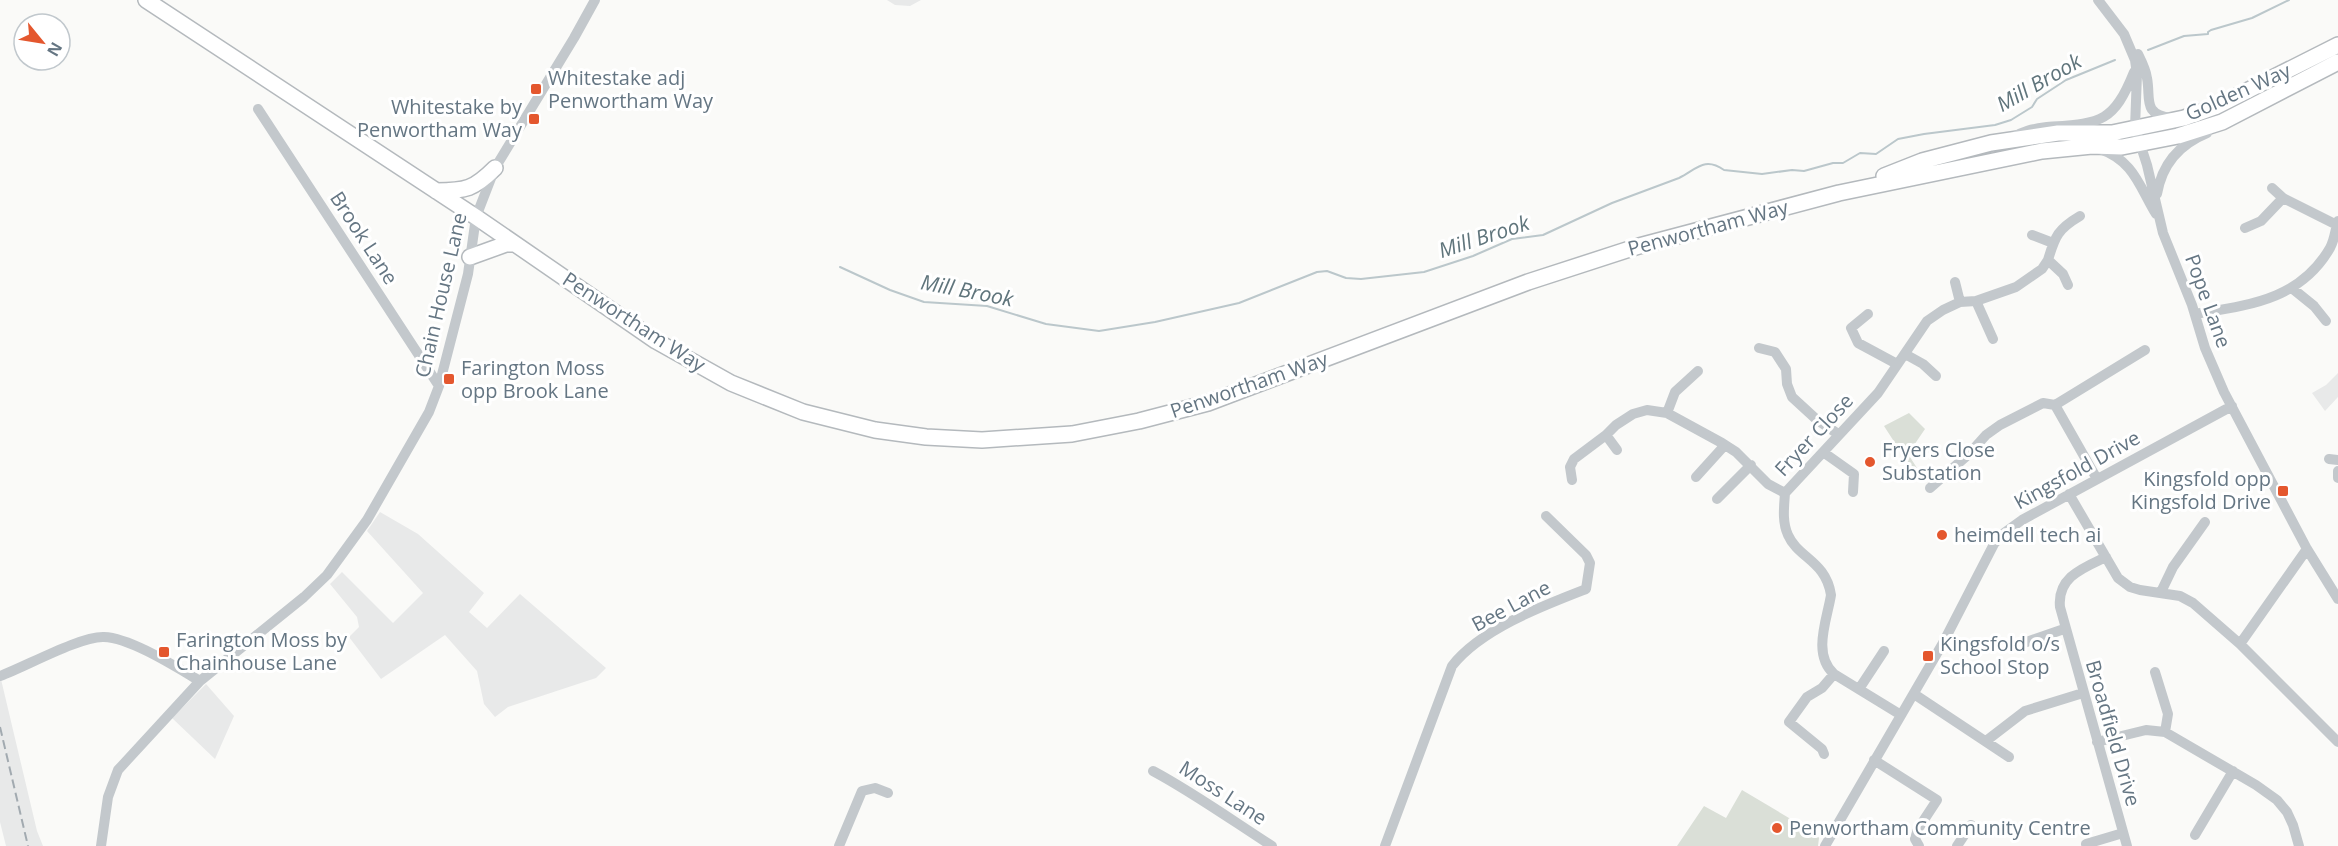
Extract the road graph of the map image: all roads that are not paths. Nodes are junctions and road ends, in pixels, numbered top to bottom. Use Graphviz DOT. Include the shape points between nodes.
graph roads {
  1 [pos="146,0"];
  2 [pos="595,0"];
  3 [pos="2098,0"];
  4 [pos="2130,45"];
  5 [pos="2338,45"];
  6 [pos="2338,62"];
  7 [pos="2136,67"];
  8 [pos="2285,90"];
  9 [pos="258,109"];
  10 [pos="2184,118"];
  11 [pos="2134,128"];
  12 [pos="2006,141"];
  13 [pos="2139,144"];
  14 [pos="2092,146"];
  15 [pos="495,168"];
  16 [pos="2272,188"];
  17 [pos="436,191"];
  18 [pos="1839,193"];
  19 [pos="2283,198"];
  20 [pos="2156,201"];
  21 [pos="2080,216"];
  22 [pos="476,217"];
  23 [pos="2160,220"];
  24 [pos="2245,228"];
  25 [pos="2337,230"];
  26 [pos="2032,235"];
  27 [pos="2053,243"];
  28 [pos="515,244"];
  29 [pos="470,257"];
  30 [pos="2048,260"];
  31 [pos="1955,282"];
  32 [pos="2068,285"];
  33 [pos="2292,289"];
  34 [pos="1976,301"];
  35 [pos="1960,302"];
  36 [pos="1868,314"];
  37 [pos="2195,314"];
  38 [pos="2326,321"];
  39 [pos="1993,339"];
  40 [pos="1759,348"];
  41 [pos="2145,350"];
  42 [pos="1905,354"];
  43 [pos="1897,364"];
  44 [pos="1698,371"];
  45 [pos="1936,376"];
  46 [pos="439,386"];
  47 [pos="2055,405"];
  48 [pos="2232,406"];
  49 [pos="1667,413"];
  50 [pos="1838,434"];
  51 [pos="1606,435"];
  52 [pos="1725,446"];
  53 [pos="1617,450"];
  54 [pos="1822,452"];
  55 [pos="1751,465"];
  56 [pos="2338,471"];
  57 [pos="1696,477"];
  58 [pos="2097,478"];
  59 [pos="2338,478"];
  60 [pos="1572,480"];
  61 [pos="1930,488"];
  62 [pos="1853,492"];
  63 [pos="1785,493"];
  64 [pos="2069,494"];
  65 [pos="1717,499"];
  66 [pos="1546,516"];
  67 [pos="2205,522"];
  68 [pos="2307,549"];
  69 [pos="2106,557"];
  70 [pos="2161,592"];
  71 [pos="2338,599"];
  72 [pos="2064,629"];
  73 [pos="2240,644"];
  74 [pos="2015,646"];
  75 [pos="1884,651"];
  76 [pos="2155,672"];
  77 [pos="1834,674"];
  78 [pos="1,676"];
  79 [pos="200,681"];
  80 [pos="1859,689"];
  81 [pos="2083,693"];
  82 [pos="1914,694"];
  83 [pos="1901,715"];
  84 [pos="2165,732"];
  85 [pos="1986,741"];
  86 [pos="2097,742"];
  87 [pos="2338,742"];
  88 [pos="1824,754"];
  89 [pos="2009,757"];
  90 [pos="1874,760"];
  91 [pos="1153,771"];
  92 [pos="2234,771"];
  93 [pos="888,794"];
  94 [pos="1971,825"];
  95 [pos="2123,833"];
  96 [pos="2195,835"];
  97 [pos="2086,844"];
  98 [pos="101,846"];
  99 [pos="839,846"];
  100 [pos="1272,846"];
  101 [pos="1385,846"];
  102 [pos="1826,846"];
  103 [pos="1919,846"];
  104 [pos="1957,846"];
  105 [pos="2127,846"];
  106 [pos="2299,846"];
  1 -- 17 [label="highway, Penwortham Way"];
  2 -- 15 [label="street, Chain House Lane"];
  3 -- 4 [label="street, Pope Lane"];
  4 -- 7 [label="street, Pope Lane"];
  4 -- 10 [label="street" via="2142,62 2153,112 2161,117"];
  5 -- 10 [label="highway, Golden Way" via="2245,93"];
  6 -- 8 [label="highway, Golden Way"];
  7 -- 11 [label="street, Pope Lane"];
  7 -- 12 [label="street" via="2118,105 2105,117 2086,124 2025,129"];
  8 -- 13 [label="highway, Golden Way" via="2222,122"];
  8 -- 20 [label="street" via="2255,112 2184,144 2165,169"];
  9 -- 46 [label="street, Brook Lane"];
  10 -- 11 [label="highway, Golden Way"];
  11 -- 12 [label="highway, Penwortham Way"];
  11 -- 13 [label="street, Pope Lane"];
  12 -- 18 [label="highway, Penwortham Way" via="1922,161"];
  13 -- 14 [label="highway, Penwortham Way"];
  13 -- 20 [label="street, Pope Lane"];
  14 -- 18 [label="highway, Penwortham Way" via="2042,151"];
  14 -- 23 [label="street" via="2112,153 2131,169"];
  15 -- 17 [label="highway" via="480,183 464,191"];
  15 -- 22 [label="street, Chain House Lane"];
  16 -- 19 [label="street"];
  17 -- 22 [label="highway, Penwortham Way"];
  18 -- 28 [label="highway, Penwortham Way" via="1639,246 1528,282 1208,403 1072,434 982,440 875,430 803,411 731,383 657,341"];
  19 -- 24 [label="street" via="2261,221"];
  19 -- 25 [label="street"];
  20 -- 23 [label="street, Pope Lane"];
  21 -- 27 [label="street" via="2063,226"];
  22 -- 28 [label="highway, Penwortham Way"];
  22 -- 29 [label="street, Chain House Lane"];
  23 -- 37 [label="street, Pope Lane"];
  25 -- 33 [label="street" via="2316,268"];
  26 -- 27 [label="street"];
  27 -- 30 [label="street"];
  28 -- 29 [label="highway"];
  29 -- 46 [label="street, Chain House Lane"];
  30 -- 32 [label="street"];
  30 -- 34 [label="street, Fryer Close" via="2042,269 2016,287"];
  31 -- 35 [label="street"];
  33 -- 37 [label="street" via="2269,299"];
  33 -- 38 [label="street"];
  34 -- 35 [label="street, Fryer Close"];
  34 -- 39 [label="street"];
  35 -- 42 [label="street, Fryer Close" via="1927,321"];
  36 -- 43 [label="street" via="1851,328 1858,343"];
  37 -- 48 [label="street, Pope Lane" via="2205,348"];
  40 -- 50 [label="street" via="1774,352 1786,369 1792,397"];
  41 -- 47 [label="street"];
  42 -- 43 [label="street, Fryer Close"];
  42 -- 45 [label="street"];
  43 -- 50 [label="street, Fryer Close" via="1878,393"];
  44 -- 49 [label="street" via="1675,392"];
  46 -- 79 [label="street, Chain House Lane" via="418,432 339,561 304,597"];
  47 -- 58 [label="street"];
  47 -- 61 [label="street" via="2043,404 1993,430"];
  48 -- 58 [label="street, Kingsfold Drive"];
  48 -- 68 [label="street, Pope Lane"];
  49 -- 51 [label="street" via="1647,410 1633,414"];
  49 -- 52 [label="street"];
  50 -- 54 [label="street, Fryer Close"];
  51 -- 53 [label="street"];
  51 -- 60 [label="street" via="1574,459 1570,467"];
  52 -- 55 [label="street"];
  52 -- 57 [label="street"];
  54 -- 62 [label="street" via="1858,470"];
  54 -- 63 [label="street, Fryer Close"];
  55 -- 63 [label="street" via="1768,484"];
  55 -- 65 [label="street"];
  56 -- 59 [label="street"];
  58 -- 64 [label="street, Kingsfold Drive"];
  63 -- 77 [label="street, Fryer Close" via="1783,511 1788,536 1823,573 1830,586 1822,656"];
  64 -- 69 [label="street"];
  64 -- 82 [label="street, Kingsfold Drive" via="2022,520 1994,544"];
  66 -- 101 [label="street, Bee Lane" via="1586,555 1590,563 1586,590 1496,630 1460,655 1452,666"];
  67 -- 70 [label="street" via="2173,567"];
  68 -- 71 [label="street, Pope Lane"];
  68 -- 73 [label="street"];
  69 -- 70 [label="street" via="2118,578 2130,587"];
  69 -- 72 [label="street, Broadfield Drive" via="2078,571 2062,586 2059,598"];
  70 -- 73 [label="street" via="2193,603"];
  72 -- 74 [label="street"];
  72 -- 81 [label="street, Broadfield Drive"];
  73 -- 87 [label="street"];
  75 -- 80 [label="street"];
  76 -- 84 [label="street" via="2168,714"];
  77 -- 80 [label="street"];
  77 -- 88 [label="street" via="1807,697 1789,722"];
  78 -- 79 [label="street" via="103,637 131,643"];
  79 -- 98 [label="street, Chain House Lane" via="118,770 108,797"];
  80 -- 83 [label="street"];
  81 -- 85 [label="street" via="2025,711"];
  81 -- 86 [label="street, Broadfield Drive"];
  82 -- 83 [label="street, Kingsfold Drive"];
  82 -- 85 [label="street"];
  83 -- 90 [label="street, Kingsfold Drive"];
  84 -- 86 [label="street" via="2146,730"];
  84 -- 92 [label="street"];
  85 -- 89 [label="street"];
  86 -- 95 [label="street, Broadfield Drive"];
  90 -- 102 [label="street, Kingsfold Drive"];
  90 -- 103 [label="street" via="1937,800 1918,829 1915,839"];
  91 -- 100 [label="street, Moss Lane"];
  92 -- 96 [label="street"];
  92 -- 106 [label="street" via="2277,800 2294,825"];
  93 -- 99 [label="street" via="875,788 862,791"];
  94 -- 104 [label="street"];
  95 -- 97 [label="street"];
  95 -- 105 [label="street, Broadfield Drive"];
}
